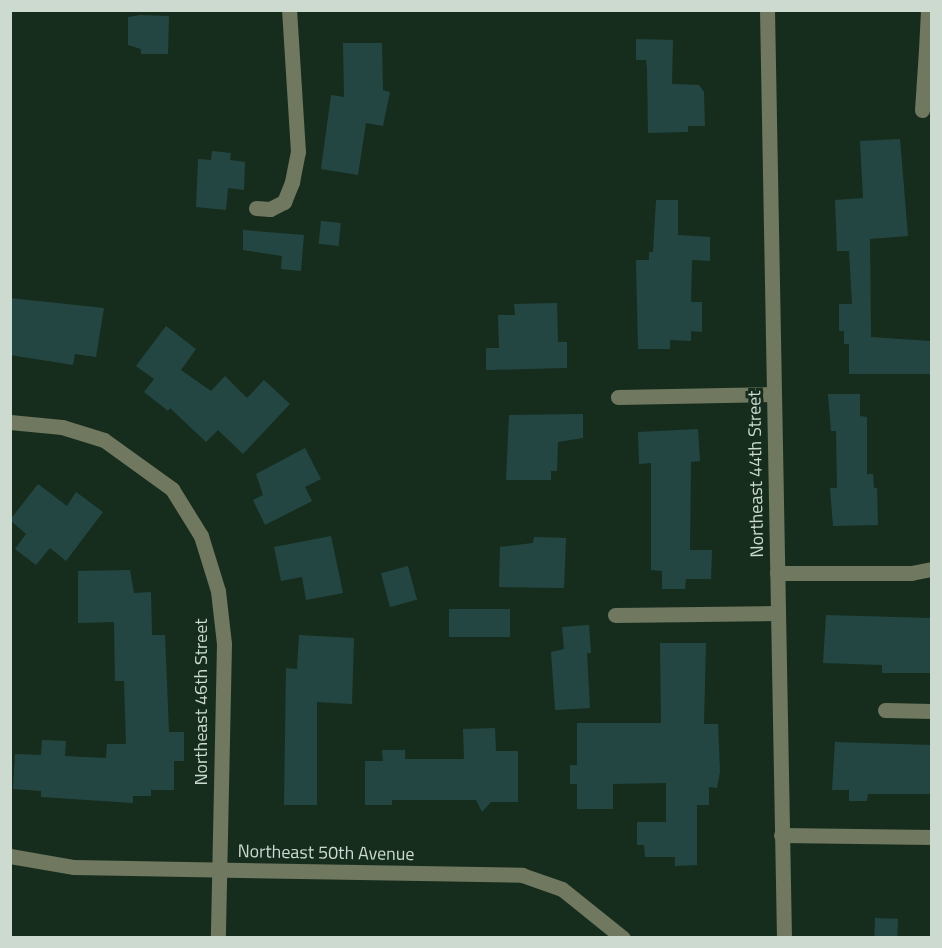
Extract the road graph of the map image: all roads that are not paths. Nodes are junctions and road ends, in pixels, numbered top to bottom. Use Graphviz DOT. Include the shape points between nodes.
graph roads {
  1 [pos="289,10"];
  2 [pos="767,10"];
  3 [pos="928,10"];
  4 [pos="929,50"];
  5 [pos="922,110"];
  6 [pos="256,208"];
  7 [pos="774,394"];
  8 [pos="618,397"];
  9 [pos="10,422"];
  10 [pos="932,569"];
  11 [pos="777,573"];
  12 [pos="777,613"];
  13 [pos="615,615"];
  14 [pos="885,710"];
  15 [pos="932,711"];
  16 [pos="781,835"];
  17 [pos="932,837"];
  18 [pos="10,856"];
  19 [pos="219,872"];
  20 [pos="218,938"];
  21 [pos="623,938"];
  22 [pos="784,938"];
  1 -- 6 [label="street" via="298,152 284,202 270,209"];
  2 -- 7 [label="street, Northeast 44th Street"];
  3 -- 4 [label="street"];
  4 -- 5 [label="street"];
  7 -- 8 [label="street"];
  7 -- 11 [label="street, Northeast 44th Street"];
  9 -- 19 [label="street, Northeast 46th Street" via="62,427 104,440 172,489 201,536 218,591 224,644"];
  10 -- 11 [label="street" via="911,573"];
  11 -- 12 [label="street, Northeast 44th Street"];
  12 -- 13 [label="street"];
  12 -- 16 [label="street, Northeast 44th Street"];
  14 -- 15 [label="street"];
  16 -- 17 [label="street"];
  16 -- 22 [label="street, Northeast 44th Street"];
  18 -- 19 [label="street, Northeast 50th Avenue" via="74,867"];
  19 -- 20 [label="street, Northeast 46th Street"];
  19 -- 21 [label="street, Northeast 50th Avenue" via="522,875 562,889"];
}
